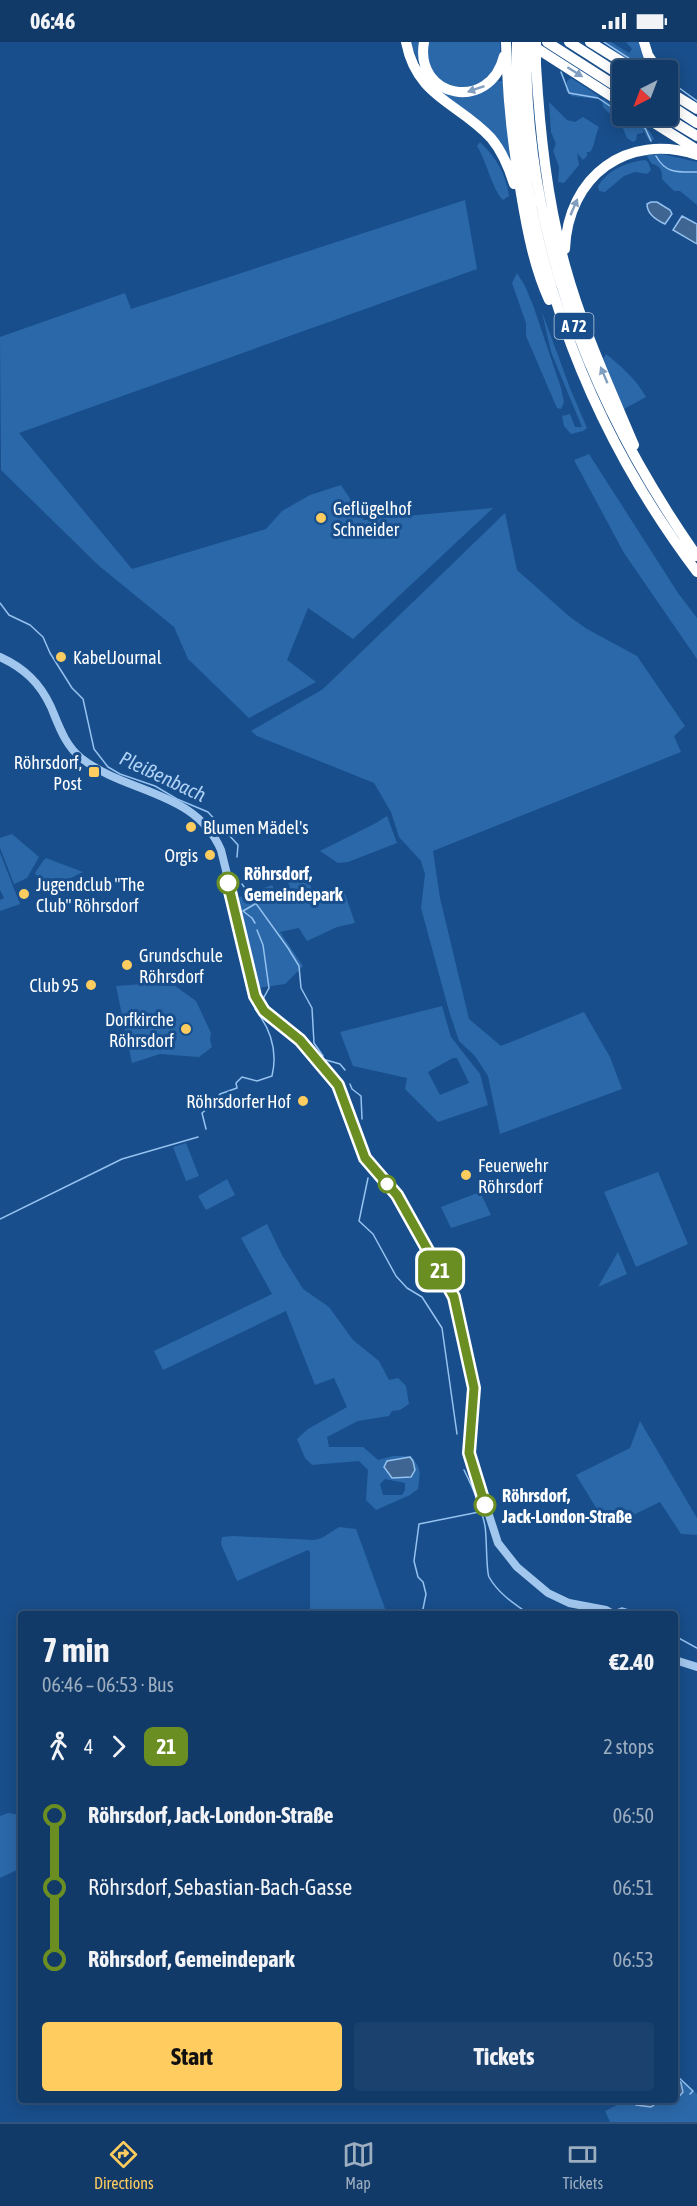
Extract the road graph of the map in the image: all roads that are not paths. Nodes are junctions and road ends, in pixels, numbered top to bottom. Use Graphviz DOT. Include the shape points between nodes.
graph roads {
  1 [pos="406,42"];
  2 [pos="424,42"];
  3 [pos="527,42"];
  4 [pos="536,42"];
  5 [pos="547,42"];
  6 [pos="569,42"];
  7 [pos="590,42"];
  8 [pos="644,42"];
  9 [pos="514,48"];
  10 [pos="619,60"];
  11 [pos="651,60"];
  12 [pos="612,70"];
  13 [pos="612,84"];
  14 [pos="678,95"];
  15 [pos="612,97"];
  16 [pos="678,97"];
  17 [pos="682,100"];
  18 [pos="697,110"];
  19 [pos="678,111"];
  20 [pos="697,123"];
  21 [pos="678,124"];
  22 [pos="659,126"];
  23 [pos="697,136"];
  24 [pos="697,150"];
  25 [pos="697,155"];
  26 [pos="523,209"];
  27 [pos="565,264"];
  28 [pos="566,333"];
  29 [pos="640,469"];
  30 [pos="697,556"];
  31 [pos="697,572"];
  32 [pos="0,657"];
  33 [pos="605,1611"];
  34 [pos="678,1661"];
  35 [pos="697,1667"];
  1 -- 26 [label="highway" via="417,74 428,87 492,140 506,162"];
  9 -- 2 [label="highway, one-way" via="482,88 465,93 446,89 432,78 424,62"];
  3 -- 9 [label="highway, A 72"];
  3 -- 15 [label="highway, one-way"];
  4 -- 27 [label="highway, bridge" via="542,147"];
  5 -- 13 [label="highway"];
  6 -- 12 [label="highway"];
  7 -- 10 [label="highway"];
  8 -- 11 [label="highway"];
  9 -- 26 [label="highway" via="512,138"];
  9 -- 28 [label="highway, A 72" via="531,200"];
  9 -- 29 [label="highway, A 72" via="551,247 574,324 593,375"];
  14 -- 17 [label="highway"];
  16 -- 17 [label="highway"];
  17 -- 18 [label="highway"];
  19 -- 20 [label="highway"];
  21 -- 23 [label="highway"];
  22 -- 24 [label="highway"];
  27 -- 25 [label="highway, one-way" via="566,233 574,206 600,170 645,149 674,149"];
  26 -- 28 [label="highway" via="540,277"];
  29 -- 27 [label="highway, one-way"];
  28 -- 31 [label="highway, A 72" via="601,416 627,464"];
  29 -- 30 [label="highway, A 72"];
  32 -- 33 [label="street" via="21,668 38,684 63,736 80,757 100,771 189,811 215,837 259,1004 300,1040 338,1085 365,1158 397,1195 454,1297 474,1388 469,1453 498,1544 517,1567 548,1593 569,1603"];
  34 -- 35 [label="street"];
}
